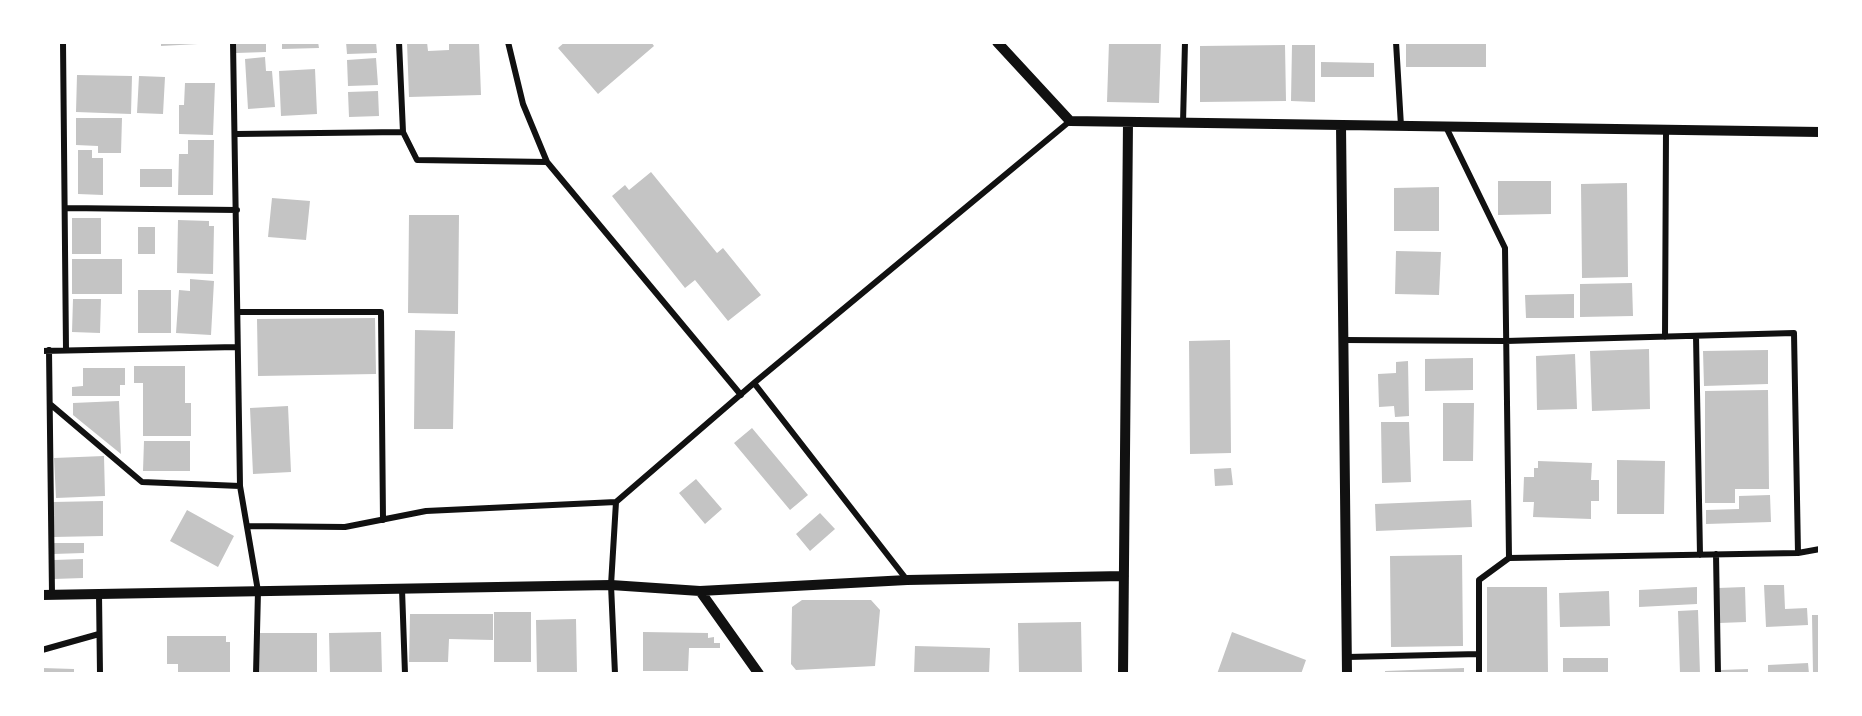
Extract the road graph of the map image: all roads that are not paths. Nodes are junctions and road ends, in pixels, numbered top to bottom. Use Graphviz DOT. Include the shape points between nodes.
graph roads {
  1 [pos="63,42"];
  2 [pos="233,42"];
  3 [pos="399,42"];
  4 [pos="508,42"];
  5 [pos="997,42"];
  6 [pos="1185,42"];
  7 [pos="1396,42"];
  8 [pos="1070,121"];
  9 [pos="1128,122"];
  10 [pos="1183,123"];
  11 [pos="1341,125"];
  12 [pos="1401,126"];
  13 [pos="1446,127"];
  14 [pos="1666,130"];
  15 [pos="403,132"];
  16 [pos="1820,132"];
  17 [pos="236,134"];
  18 [pos="547,162"];
  19 [pos="65,208"];
  20 [pos="237,210"];
  21 [pos="238,312"];
  22 [pos="1696,336"];
  23 [pos="1665,337"];
  24 [pos="1344,340"];
  25 [pos="1506,341"];
  26 [pos="237,347"];
  27 [pos="45,350"];
  28 [pos="66,350"];
  29 [pos="754,383"];
  30 [pos="741,395"];
  31 [pos="50,404"];
  32 [pos="240,486"];
  33 [pos="616,502"];
  34 [pos="383,520"];
  35 [pos="247,525"];
  36 [pos="1820,549"];
  37 [pos="1798,553"];
  38 [pos="1716,554"];
  39 [pos="1700,555"];
  40 [pos="1509,558"];
  41 [pos="1124,576"];
  42 [pos="908,580"];
  43 [pos="611,585"];
  44 [pos="402,589"];
  45 [pos="258,591"];
  46 [pos="700,591"];
  47 [pos="99,594"];
  48 [pos="47,595"];
  49 [pos="99,634"];
  50 [pos="42,650"];
  51 [pos="1479,654"];
  52 [pos="1347,657"];
  53 [pos="100,674"];
  54 [pos="256,674"];
  55 [pos="405,674"];
  56 [pos="615,674"];
  57 [pos="759,674"];
  58 [pos="1123,674"];
  59 [pos="1347,674"];
  60 [pos="1479,674"];
  61 [pos="1718,674"];
  1 -- 19 [label="street"];
  2 -- 17 [label="street"];
  3 -- 15 [label="street"];
  4 -- 18 [label="street" via="523,104"];
  5 -- 8 [label="street"];
  6 -- 10 [label="street"];
  7 -- 12 [label="street"];
  8 -- 9 [label="street"];
  8 -- 29 [label="street"];
  9 -- 10 [label="street"];
  9 -- 41 [label="street"];
  10 -- 11 [label="street"];
  11 -- 12 [label="street"];
  11 -- 24 [label="street"];
  12 -- 13 [label="street"];
  13 -- 14 [label="street"];
  13 -- 25 [label="street" via="1505,248"];
  14 -- 16 [label="street"];
  14 -- 23 [label="street"];
  15 -- 17 [label="street"];
  15 -- 18 [label="street" via="417,160"];
  17 -- 20 [label="street"];
  18 -- 30 [label="street"];
  19 -- 20 [label="street"];
  19 -- 28 [label="street"];
  20 -- 21 [label="street"];
  21 -- 26 [label="street"];
  21 -- 34 [label="street" via="381,312"];
  22 -- 23 [label="street"];
  22 -- 37 [label="street" via="1794,333"];
  22 -- 39 [label="street"];
  23 -- 25 [label="street"];
  24 -- 25 [label="street"];
  24 -- 52 [label="street"];
  25 -- 40 [label="street"];
  26 -- 28 [label="street"];
  26 -- 32 [label="street"];
  27 -- 28 [label="street"];
  27 -- 31 [label="street"];
  29 -- 30 [label="street"];
  29 -- 42 [label="street"];
  30 -- 33 [label="street"];
  31 -- 32 [label="street" via="142,482"];
  31 -- 48 [label="street"];
  32 -- 35 [label="street"];
  33 -- 34 [label="street" via="426,512"];
  33 -- 43 [label="street"];
  34 -- 35 [label="street" via="345,527"];
  35 -- 45 [label="street"];
  36 -- 37 [label="street"];
  37 -- 38 [label="street"];
  38 -- 39 [label="street"];
  38 -- 61 [label="street"];
  39 -- 40 [label="street"];
  40 -- 51 [label="street" via="1479,580"];
  41 -- 42 [label="street"];
  41 -- 58 [label="street"];
  42 -- 46 [label="street"];
  43 -- 44 [label="street"];
  43 -- 46 [label="street"];
  43 -- 56 [label="street"];
  44 -- 45 [label="street"];
  44 -- 55 [label="street"];
  45 -- 47 [label="street"];
  45 -- 54 [label="street"];
  46 -- 57 [label="street"];
  47 -- 48 [label="street"];
  47 -- 49 [label="street"];
  49 -- 50 [label="street"];
  49 -- 53 [label="street"];
  51 -- 52 [label="street"];
  51 -- 60 [label="street"];
  52 -- 59 [label="street"];
}
